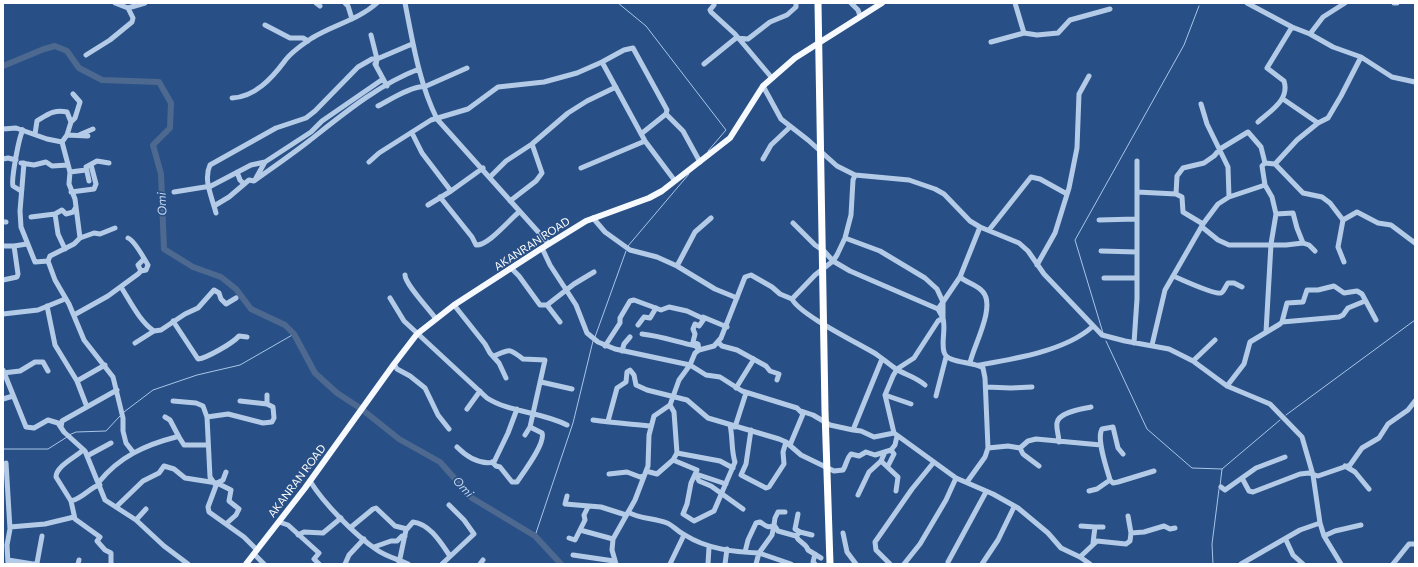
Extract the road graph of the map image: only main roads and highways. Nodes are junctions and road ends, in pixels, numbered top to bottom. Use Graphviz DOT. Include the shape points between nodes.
graph roads {
  1 [pos="818,3"];
  2 [pos="882,3"];
  3 [pos="246,564"];
  4 [pos="830,564"];
  1 -- 4 [label="highway"];
  2 -- 3 [label="main road, AKANRAN ROAD" via="794,58 763,86 730,138 675,181 649,198 593,218 542,248 454,306 417,334"];
}
